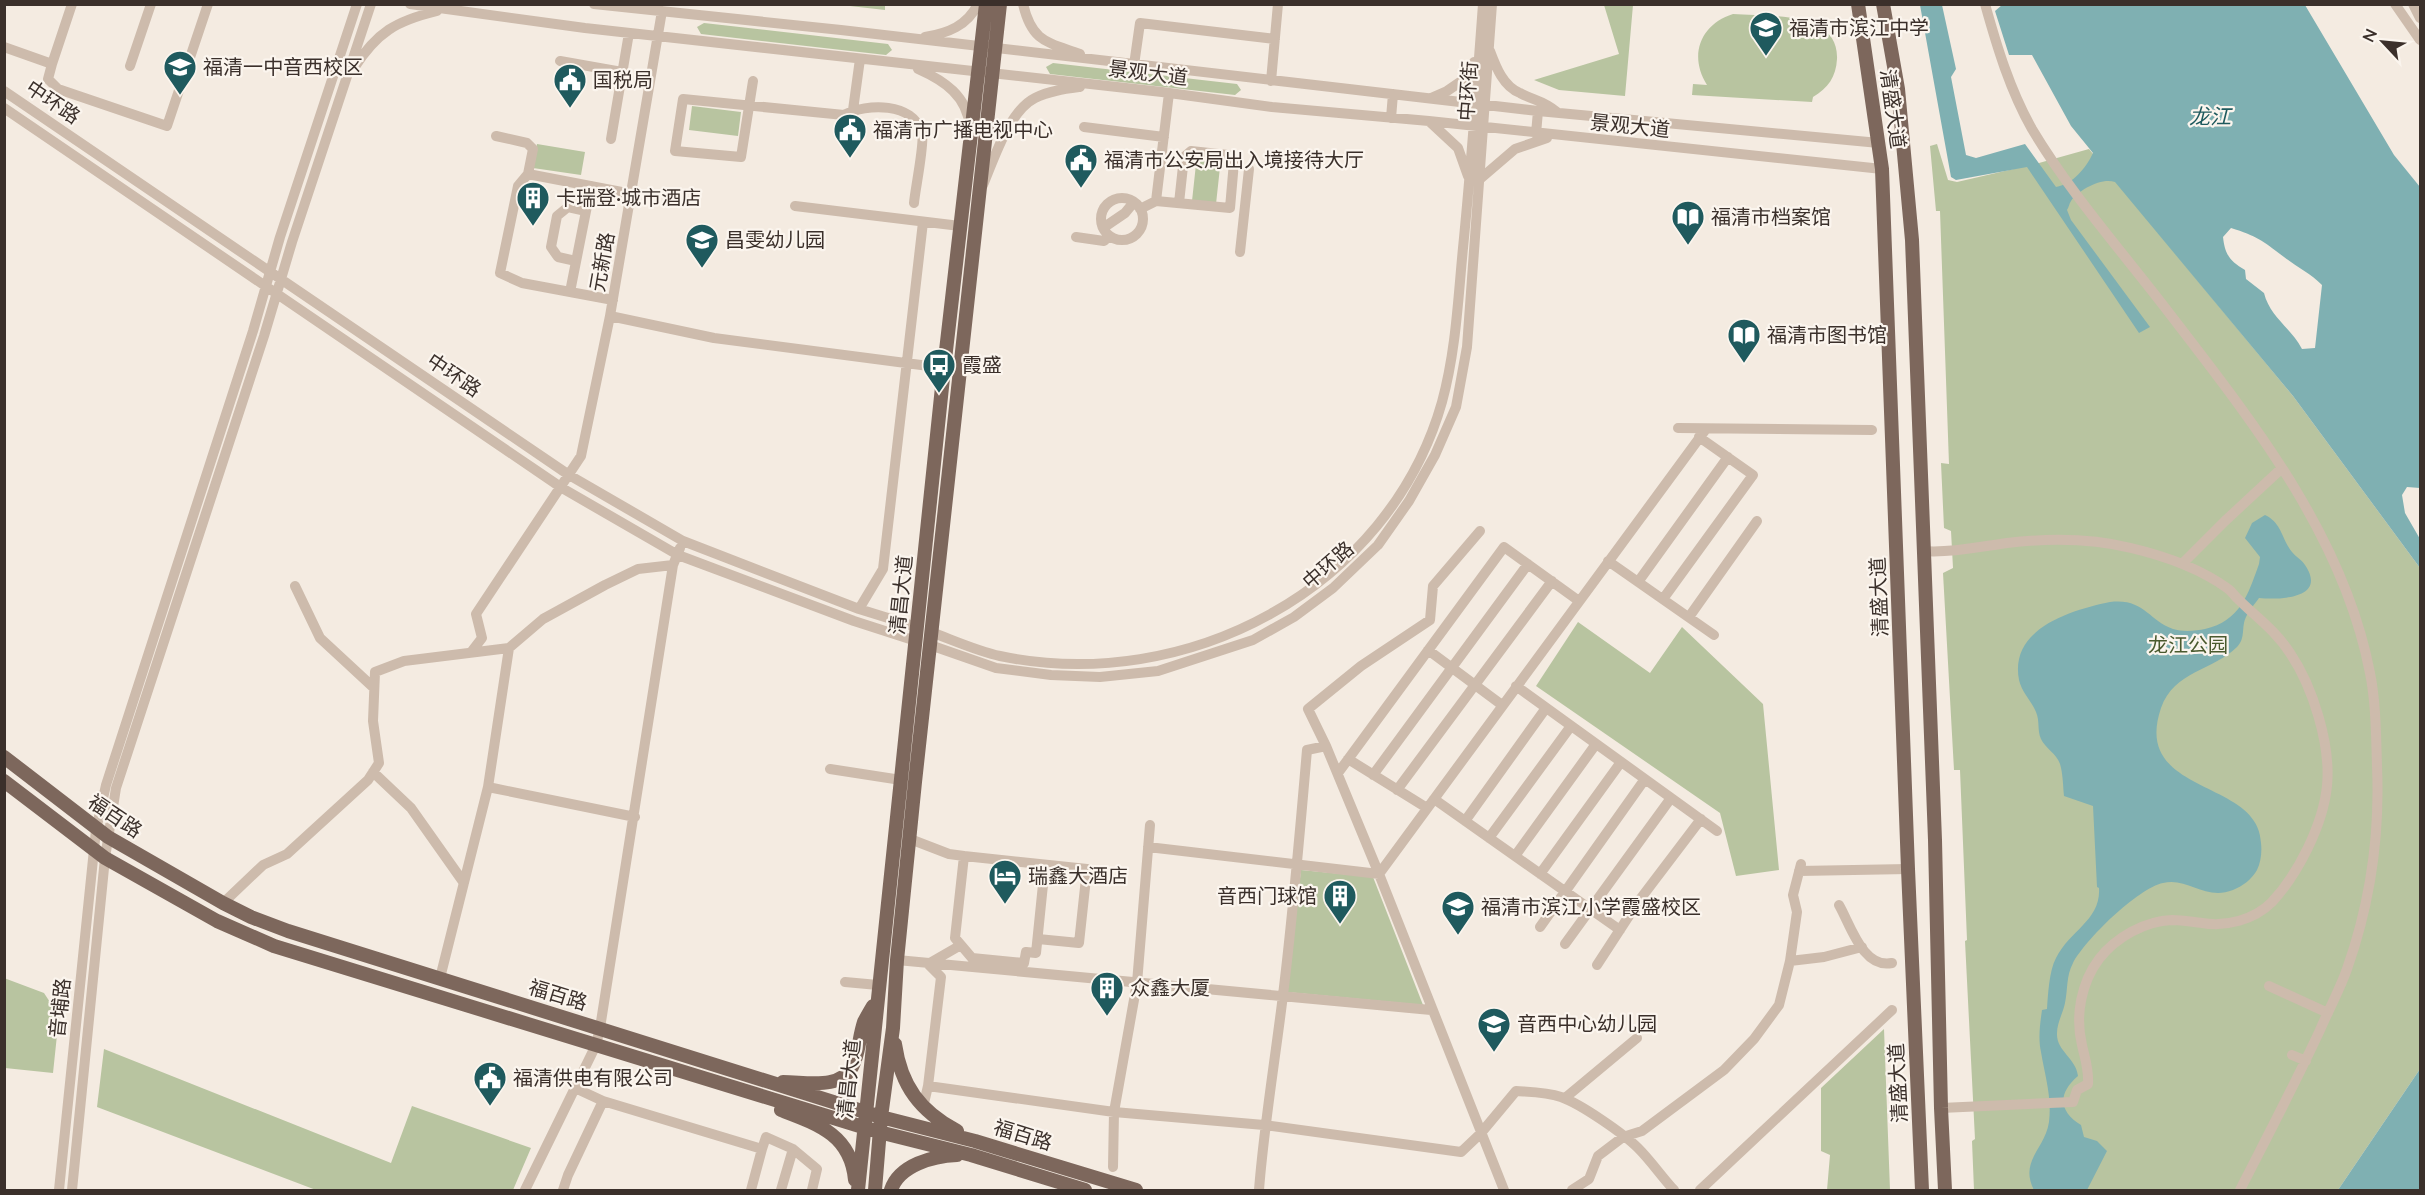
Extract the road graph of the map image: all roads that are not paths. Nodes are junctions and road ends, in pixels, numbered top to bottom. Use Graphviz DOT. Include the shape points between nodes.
graph roads {
  1 [pos="72,4"];
  2 [pos="151,4"];
  3 [pos="208,4"];
  4 [pos="357,4"];
  5 [pos="371,4"];
  6 [pos="410,4"];
  7 [pos="594,4"];
  8 [pos="978,4"];
  9 [pos="986,4"];
  10 [pos="1000,4"];
  11 [pos="1023,4"];
  12 [pos="1278,4"];
  13 [pos="1482,4"];
  14 [pos="1492,4"];
  15 [pos="1858,4"];
  16 [pos="1883,4"];
  17 [pos="1985,4"];
  18 [pos="2395,4"];
  19 [pos="2413,4"];
  20 [pos="442,10"];
  21 [pos="662,11"];
  22 [pos="2421,18"];
  23 [pos="629,33"];
  24 [pos="658,37"];
  25 [pos="914,39"];
  26 [pos="1275,39"];
  27 [pos="2421,40"];
  28 [pos="4,47"];
  29 [pos="981,47"];
  30 [pos="1484,48"];
  31 [pos="995,49"];
  32 [pos="860,59"];
  33 [pos="560,61"];
  34 [pos="1100,61"];
  35 [pos="52,64"];
  36 [pos="910,65"];
  37 [pos="1134,65"];
  38 [pos="130,66"];
  39 [pos="622,72"];
  40 [pos="978,72"];
  41 [pos="993,74"];
  42 [pos="753,81"];
  43 [pos="1271,81"];
  44 [pos="344,83"];
  45 [pos="1099,85"];
  46 [pos="4,91"];
  47 [pos="1169,93"];
  48 [pos="1394,94"];
  49 [pos="1431,98"];
  50 [pos="1480,104"];
  51 [pos="749,105"];
  52 [pos="4,108"];
  53 [pos="853,110"];
  54 [pos="1538,111"];
  55 [pos="1557,113"];
  56 [pos="1391,118"];
  57 [pos="1430,121"];
  58 [pos="1084,127"];
  59 [pos="1479,127"];
  60 [pos="1536,134"];
  61 [pos="496,136"];
  62 [pos="1164,136"];
  63 [pos="1553,136"];
  64 [pos="611,139"];
  65 [pos="1879,143"];
  66 [pos="970,150"];
  67 [pos="1249,168"];
  68 [pos="1882,170"];
  69 [pos="528,174"];
  70 [pos="1475,179"];
  71 [pos="591,186"];
  72 [pos="980,193"];
  73 [pos="632,194"];
  74 [pos="1156,201"];
  75 [pos="914,203"];
  76 [pos="1179,203"];
  77 [pos="795,206"];
  78 [pos="1137,206"];
  79 [pos="1230,208"];
  80 [pos="1244,210"];
  81 [pos="586,211"];
  82 [pos="923,222"];
  83 [pos="960,226"];
  84 [pos="1106,232"];
  85 [pos="1076,237"];
  86 [pos="1240,252"];
  87 [pos="576,261"];
  88 [pos="270,272"];
  89 [pos="280,279"];
  90 [pos="266,287"];
  91 [pos="570,292"];
  92 [pos="276,294"];
  93 [pos="613,300"];
  94 [pos="610,316"];
  95 [pos="907,363"];
  96 [pos="944,368"];
  97 [pos="1678,428"];
  98 [pos="1872,430"];
  99 [pos="1702,433"];
  100 [pos="1728,457"];
  101 [pos="2281,469"];
  102 [pos="569,475"];
  103 [pos="562,488"];
  104 [pos="1757,521"];
  105 [pos="1480,531"];
  106 [pos="683,541"];
  107 [pos="1922,551"];
  108 [pos="676,560"];
  109 [pos="1608,561"];
  110 [pos="2183,563"];
  111 [pos="1528,564"];
  112 [pos="1552,582"];
  113 [pos="1638,582"];
  114 [pos="295,586"];
  115 [pos="1663,599"];
  116 [pos="1579,601"];
  117 [pos="859,609"];
  118 [pos="1689,617"];
  119 [pos="917,627"];
  120 [pos="1714,634"];
  121 [pos="930,639"];
  122 [pos="916,641"];
  123 [pos="509,648"];
  124 [pos="1428,650"];
  125 [pos="472,651"];
  126 [pos="1452,667"];
  127 [pos="1475,685"];
  128 [pos="1516,686"];
  129 [pos="374,688"];
  130 [pos="1502,705"];
  131 [pos="1546,708"];
  132 [pos="1571,726"];
  133 [pos="1596,744"];
  134 [pos="1326,746"];
  135 [pos="4,758"];
  136 [pos="1348,759"];
  137 [pos="1621,762"];
  138 [pos="830,769"];
  139 [pos="373,772"];
  140 [pos="1338,773"];
  141 [pos="1373,775"];
  142 [pos="1645,779"];
  143 [pos="901,780"];
  144 [pos="4,781"];
  145 [pos="488,787"];
  146 [pos="1397,790"];
  147 [pos="1434,798"];
  148 [pos="1671,798"];
  149 [pos="1427,808"];
  150 [pos="635,817"];
  151 [pos="1701,819"];
  152 [pos="1465,820"];
  153 [pos="1150,825"];
  154 [pos="1717,831"];
  155 [pos="102,833"];
  156 [pos="1489,838"];
  157 [pos="910,839"];
  158 [pos="1148,847"];
  159 [pos="100,855"];
  160 [pos="964,856"];
  161 [pos="1515,856"];
  162 [pos="1045,864"];
  163 [pos="1297,864"];
  164 [pos="1908,868"];
  165 [pos="1379,874"];
  166 [pos="1540,874"];
  167 [pos="464,883"];
  168 [pos="1564,891"];
  169 [pos="223,903"];
  170 [pos="1839,905"];
  171 [pos="1590,909"];
  172 [pos="1540,927"];
  173 [pos="1620,930"];
  174 [pos="1038,939"];
  175 [pos="1565,944"];
  176 [pos="961,945"];
  177 [pos="1862,947"];
  178 [pos="897,960"];
  179 [pos="1790,960"];
  180 [pos="1892,963"];
  181 [pos="928,964"];
  182 [pos="1597,965"];
  183 [pos="440,978"];
  184 [pos="845,982"];
  185 [pos="1137,983"];
  186 [pos="2269,986"];
  187 [pos="878,992"];
  188 [pos="1282,997"];
  189 [pos="1431,1010"];
  190 [pos="1892,1010"];
  191 [pos="2328,1013"];
  192 [pos="600,1028"];
  193 [pos="893,1028"];
  194 [pos="1637,1038"];
  195 [pos="596,1045"];
  196 [pos="2292,1055"];
  197 [pos="2306,1061"];
  198 [pos="770,1082"];
  199 [pos="928,1086"];
  200 [pos="575,1088"];
  201 [pos="760,1095"];
  202 [pos="1565,1098"];
  203 [pos="603,1101"];
  204 [pos="920,1104"];
  205 [pos="1941,1108"];
  206 [pos="866,1112"];
  207 [pos="1114,1112"];
  208 [pos="881,1117"];
  209 [pos="1264,1125"];
  210 [pos="864,1128"];
  211 [pos="879,1132"];
  212 [pos="1481,1133"];
  213 [pos="1623,1137"];
  214 [pos="975,1141"];
  215 [pos="762,1149"];
  216 [pos="793,1149"];
  217 [pos="971,1155"];
  218 [pos="1113,1167"];
  219 [pos="59,1191"];
  220 [pos="72,1191"];
  221 [pos="525,1191"];
  222 [pos="563,1191"];
  223 [pos="751,1191"];
  224 [pos="781,1191"];
  225 [pos="812,1191"];
  226 [pos="857,1191"];
  227 [pos="875,1191"];
  228 [pos="891,1191"];
  229 [pos="1085,1191"];
  230 [pos="1136,1191"];
  231 [pos="1259,1191"];
  232 [pos="1504,1191"];
  233 [pos="1572,1191"];
  234 [pos="1674,1191"];
  235 [pos="1700,1191"];
  236 [pos="1922,1191"];
  237 [pos="1945,1191"];
  238 [pos="2240,1191"];
  1 -- 35 [label="street"];
  2 -- 38 [label="street"];
  3 -- 35 [label="street" via="167,126 58,90 48,79"];
  4 -- 88 [label="street"];
  5 -- 44 [label="street"];
  6 -- 20 [label="street, 景观大道"];
  7 -- 21 [label="street, 景观大道"];
  8 -- 25 [label="street" via="956,29"];
  9 -- 29 [label="main road, 清昌大道"];
  10 -- 31 [label="main road, 清昌大道"];
  11 -- 34 [label="street" via="1035,34"];
  12 -- 26 [label="street"];
  13 -- 30 [label="street, 中环街"];
  14 -- 30 [label="street, 中环街"];
  15 -- 65 [label="main road, 清盛大道"];
  16 -- 107 [label="main road, 清盛大道" via="1898,89 1912,240"];
  17 -- 101 [label="street" via="1998,51 2032,128 2079,197 2248,416"];
  18 -- 27 [label="street"];
  19 -- 22 [label="street"];
  20 -- 23 [label="street, 景观大道"];
  20 -- 44 [label="street" via="411,17 382,33"];
  21 -- 24 [label="street, 元新路"];
  21 -- 25 [label="street, 景观大道"];
  23 -- 24 [label="street, 景观大道"];
  23 -- 39 [label="street"];
  24 -- 32 [label="street, 景观大道"];
  24 -- 73 [label="street, 元新路"];
  25 -- 29 [label="street, 景观大道"];
  26 -- 37 [label="street" via="1140,23"];
  26 -- 43 [label="street"];
  28 -- 35 [label="street"];
  29 -- 31 [label="street, 景观大道"];
  29 -- 40 [label="main road, 清昌大道"];
  30 -- 49 [label="street" via="1469,76"];
  30 -- 50 [label="street, 中环街"];
  30 -- 55 [label="street" via="1505,81 1518,93 1545,101"];
  31 -- 34 [label="street, 景观大道"];
  31 -- 41 [label="main road, 清昌大道"];
  32 -- 36 [label="street, 景观大道"];
  32 -- 53 [label="street"];
  33 -- 39 [label="street"];
  34 -- 37 [label="street, 景观大道"];
  36 -- 40 [label="street, 景观大道"];
  36 -- 66 [label="street" via="935,77 962,98 970,124"];
  37 -- 43 [label="street, 景观大道"];
  39 -- 64 [label="street"];
  40 -- 41 [label="street, 景观大道"];
  40 -- 66 [label="main road, 清昌大道"];
  41 -- 45 [label="street, 景观大道"];
  41 -- 72 [label="main road, 清昌大道"];
  42 -- 51 [label="street"];
  43 -- 48 [label="street, 景观大道"];
  44 -- 89 [label="street"];
  45 -- 47 [label="street, 景观大道"];
  45 -- 72 [label="street" via="1059,90 1033,99 1020,110 1004,136"];
  46 -- 88 [label="street, 中环路"];
  47 -- 56 [label="street, 景观大道"];
  47 -- 62 [label="street"];
  48 -- 49 [label="street, 景观大道"];
  48 -- 56 [label="street"];
  49 -- 50 [label="street, 景观大道"];
  50 -- 54 [label="street, 景观大道"];
  50 -- 59 [label="street, 中环街"];
  51 -- 51 [label="street" via="741,157 675,151 683,99"];
  51 -- 53 [label="street" via="844,115"];
  52 -- 90 [label="street, 中环路"];
  53 -- 75 [label="street" via="892,107 912,117 923,134"];
  54 -- 55 [label="street, 景观大道"];
  54 -- 60 [label="street"];
  55 -- 65 [label="street, 景观大道"];
  56 -- 57 [label="street, 景观大道"];
  57 -- 59 [label="street, 景观大道"];
  57 -- 70 [label="street" via="1458,148"];
  58 -- 62 [label="street"];
  59 -- 60 [label="street, 景观大道"];
  59 -- 70 [label="street, 中环街"];
  60 -- 63 [label="street, 景观大道"];
  61 -- 69 [label="street" via="527,143 533,149"];
  62 -- 74 [label="street"];
  63 -- 68 [label="street, 景观大道"];
  63 -- 70 [label="street" via="1515,150"];
  65 -- 68 [label="main road, 清盛大道"];
  66 -- 83 [label="main road, 清昌大道"];
  67 -- 80 [label="street"];
  68 -- 164 [label="main road, 清盛大道"];
  69 -- 71 [label="street"];
  69 -- 91 [label="street" via="518,186 500,273 522,283"];
  70 -- 121 [label="street, 中环路" via="1467,347 1456,407 1409,501 1378,544 1333,588 1294,617 1253,640 1158,671 1100,677 996,668"];
  71 -- 73 [label="street"];
  71 -- 81 [label="street"];
  72 -- 121 [label="main road, 清昌大道"];
  73 -- 93 [label="street, 元新路"];
  74 -- 76 [label="street"];
  74 -- 78 [label="street"];
  76 -- 79 [label="street"];
  76 -- 79 [label="street" via="1184,157 1191,152 1228,155 1234,162"];
  77 -- 82 [label="street"];
  78 -- 84 [label="street"];
  78 -- 84 [label="street" via="1120,198 1107,204 1101,217"];
  78 -- 84 [label="street" via="1143,219 1134,236 1121,240"];
  79 -- 80 [label="street"];
  80 -- 86 [label="street"];
  81 -- 87 [label="street"];
  81 -- 87 [label="street" via="568,207 557,216 551,247 558,257"];
  82 -- 83 [label="street"];
  82 -- 95 [label="street"];
  83 -- 96 [label="main road, 清昌大道"];
  84 -- 85 [label="street" via="1104,241"];
  87 -- 91 [label="street"];
  88 -- 89 [label="street, 中环路"];
  88 -- 90 [label="street"];
  89 -- 92 [label="street"];
  89 -- 102 [label="street, 中环路"];
  90 -- 92 [label="street, 中环路"];
  90 -- 155 [label="street" via="106,785"];
  91 -- 93 [label="street"];
  92 -- 103 [label="street, 中环路"];
  92 -- 155 [label="street"];
  93 -- 94 [label="street, 元新路"];
  94 -- 95 [label="street" via="714,338"];
  94 -- 102 [label="street, 元新路" via="581,456"];
  95 -- 96 [label="street"];
  95 -- 117 [label="street" via="883,569"];
  96 -- 119 [label="main road, 清昌大道"];
  97 -- 99 [label="street"];
  98 -- 99 [label="street"];
  99 -- 100 [label="street"];
  99 -- 109 [label="street"];
  100 -- 113 [label="street"];
  100 -- 115 [label="street" via="1753,475"];
  101 -- 110 [label="street"];
  101 -- 191 [label="street" via="2318,529 2342,579 2364,645 2375,713 2378,804 2371,873 2351,955"];
  102 -- 103 [label="street, 元新路"];
  102 -- 106 [label="street, 中环路"];
  103 -- 108 [label="street, 中环路"];
  103 -- 125 [label="street, 元新路" via="476,614 482,638"];
  104 -- 118 [label="street"];
  105 -- 134 [label="street" via="1433,586 1430,620 1361,666 1308,709"];
  106 -- 108 [label="street"];
  106 -- 117 [label="street, 中环路"];
  107 -- 110 [label="street" via="2081,539 2129,547"];
  107 -- 205 [label="main road, 清盛大道" via="1935,840"];
  108 -- 122 [label="street, 中环路"];
  108 -- 123 [label="street" via="638,568 613,581 543,619"];
  108 -- 150 [label="street"];
  109 -- 113 [label="street"];
  109 -- 116 [label="street"];
  110 -- 205 [label="street" via="2229,590 2267,624 2291,654 2319,719 2324,741 2327,786 2310,843 2288,881 2262,911 2222,924 2170,920 2146,926 2116,942 2100,958 2088,978 2080,1005 2088,1084 2077,1090 2073,1102"];
  111 -- 112 [label="street"];
  111 -- 124 [label="street" via="1504,547"];
  111 -- 126 [label="street"];
  112 -- 116 [label="street"];
  112 -- 127 [label="street"];
  113 -- 115 [label="street"];
  114 -- 129 [label="street" via="320,638"];
  115 -- 118 [label="street"];
  116 -- 128 [label="street"];
  117 -- 119 [label="street, 中环路"];
  118 -- 120 [label="street"];
  119 -- 122 [label="main road, 清昌大道"];
  121 -- 157 [label="main road, 清昌大道"];
  122 -- 143 [label="main road, 清昌大道"];
  123 -- 125 [label="street"];
  123 -- 145 [label="street"];
  124 -- 126 [label="street"];
  124 -- 136 [label="street"];
  125 -- 129 [label="street" via="404,661 375,672"];
  126 -- 127 [label="street"];
  126 -- 141 [label="street"];
  127 -- 130 [label="street"];
  127 -- 146 [label="street"];
  128 -- 130 [label="street"];
  128 -- 131 [label="street"];
  129 -- 139 [label="street" via="373,721 379,763"];
  130 -- 147 [label="street"];
  131 -- 132 [label="street"];
  131 -- 152 [label="street"];
  132 -- 133 [label="street"];
  132 -- 156 [label="street"];
  133 -- 137 [label="street"];
  133 -- 161 [label="street"];
  134 -- 140 [label="street"];
  134 -- 163 [label="street" via="1306,750"];
  135 -- 155 [label="main road, 福百路"];
  136 -- 140 [label="street"];
  136 -- 141 [label="street"];
  137 -- 142 [label="street"];
  137 -- 166 [label="street"];
  138 -- 143 [label="street"];
  139 -- 167 [label="street" via="411,808"];
  139 -- 169 [label="street" via="287,854 263,865"];
  140 -- 165 [label="street"];
  141 -- 146 [label="street"];
  142 -- 148 [label="street"];
  142 -- 168 [label="street"];
  143 -- 187 [label="main road, 清昌大道"];
  144 -- 159 [label="main road, 福百路"];
  145 -- 150 [label="street"];
  145 -- 167 [label="street"];
  146 -- 149 [label="street"];
  147 -- 149 [label="street"];
  147 -- 152 [label="street"];
  148 -- 151 [label="street"];
  148 -- 171 [label="street"];
  149 -- 165 [label="street"];
  150 -- 192 [label="street"];
  151 -- 154 [label="street"];
  151 -- 173 [label="street"];
  152 -- 156 [label="street"];
  153 -- 158 [label="street"];
  155 -- 159 [label="street, 音埔路"];
  155 -- 169 [label="main road, 福百路"];
  156 -- 161 [label="street"];
  157 -- 160 [label="street"];
  157 -- 178 [label="main road, 清昌大道"];
  158 -- 163 [label="street"];
  158 -- 185 [label="street"];
  159 -- 195 [label="main road, 福百路" via="217,921 274,946"];
  159 -- 219 [label="street, 音埔路"];
  159 -- 220 [label="street, 音埔路"];
  160 -- 162 [label="street"];
  160 -- 176 [label="street" via="955,938"];
  161 -- 166 [label="street"];
  162 -- 174 [label="street"];
  162 -- 174 [label="street" via="1087,869 1079,943"];
  163 -- 165 [label="street"];
  163 -- 188 [label="street"];
  164 -- 179 [label="street" via="1800,868 1793,895 1797,912"];
  164 -- 236 [label="main road, 清盛大道"];
  165 -- 189 [label="street"];
  166 -- 168 [label="street"];
  167 -- 183 [label="street"];
  168 -- 171 [label="street"];
  168 -- 172 [label="street"];
  169 -- 183 [label="main road, 福百路" via="288,931"];
  170 -- 177 [label="street"];
  171 -- 173 [label="street"];
  171 -- 175 [label="street"];
  173 -- 182 [label="street"];
  174 -- 176 [label="street" via="1036,953 1026,952 1024,963 972,958"];
  176 -- 181 [label="street"];
  177 -- 179 [label="street" via="1824,957"];
  177 -- 180 [label="street" via="1873,961"];
  178 -- 181 [label="street"];
  178 -- 193 [label="main road, 清昌大道"];
  179 -- 213 [label="street" via="1779,1005 1732,1063 1642,1131"];
  181 -- 185 [label="street"];
  181 -- 199 [label="street" via="941,977"];
  183 -- 192 [label="main road, 福百路"];
  184 -- 187 [label="street"];
  185 -- 188 [label="street"];
  185 -- 207 [label="street"];
  186 -- 191 [label="street"];
  187 -- 198 [label="main road" via="864,1023 857,1059 849,1072 828,1083"];
  187 -- 206 [label="main road, 清昌大道"];
  188 -- 189 [label="street"];
  188 -- 209 [label="street"];
  189 -- 212 [label="street"];
  190 -- 235 [label="street"];
  191 -- 197 [label="street"];
  192 -- 195 [label="street"];
  192 -- 198 [label="main road, 福百路"];
  193 -- 204 [label="main road" via="901,1072"];
  193 -- 208 [label="main road, 清昌大道"];
  194 -- 202 [label="street"];
  195 -- 200 [label="street"];
  195 -- 201 [label="main road, 福百路"];
  196 -- 197 [label="street"];
  197 -- 238 [label="street"];
  198 -- 206 [label="main road, 福百路"];
  199 -- 204 [label="street" via="924,1103"];
  199 -- 207 [label="street"];
  200 -- 203 [label="street"];
  200 -- 221 [label="street"];
  201 -- 210 [label="main road, 福百路"];
  201 -- 226 [label="main road" via="777,1108 834,1135 851,1163"];
  202 -- 212 [label="street" via="1516,1091"];
  202 -- 213 [label="street"];
  203 -- 215 [label="street"];
  203 -- 222 [label="street"];
  204 -- 214 [label="main road" via="936,1120"];
  205 -- 237 [label="main road, 清盛大道"];
  206 -- 208 [label="main road, 福百路"];
  206 -- 210 [label="main road, 清昌大道"];
  207 -- 209 [label="street"];
  207 -- 218 [label="street"];
  208 -- 211 [label="main road, 清昌大道"];
  208 -- 214 [label="main road, 福百路"];
  209 -- 212 [label="street" via="1461,1152"];
  209 -- 231 [label="street"];
  210 -- 211 [label="main road, 福百路"];
  210 -- 226 [label="main road, 清昌大道"];
  211 -- 217 [label="main road, 福百路"];
  211 -- 227 [label="main road, 清昌大道"];
  212 -- 232 [label="street"];
  213 -- 233 [label="street" via="1598,1156 1588,1179"];
  213 -- 234 [label="street" via="1637,1147"];
  214 -- 230 [label="main road, 福百路"];
  215 -- 216 [label="street" via="766,1137"];
  215 -- 223 [label="street"];
  216 -- 224 [label="street"];
  216 -- 225 [label="street" via="817,1169"];
  217 -- 228 [label="main road" via="926,1161 905,1171"];
  217 -- 229 [label="main road, 福百路"];
}
